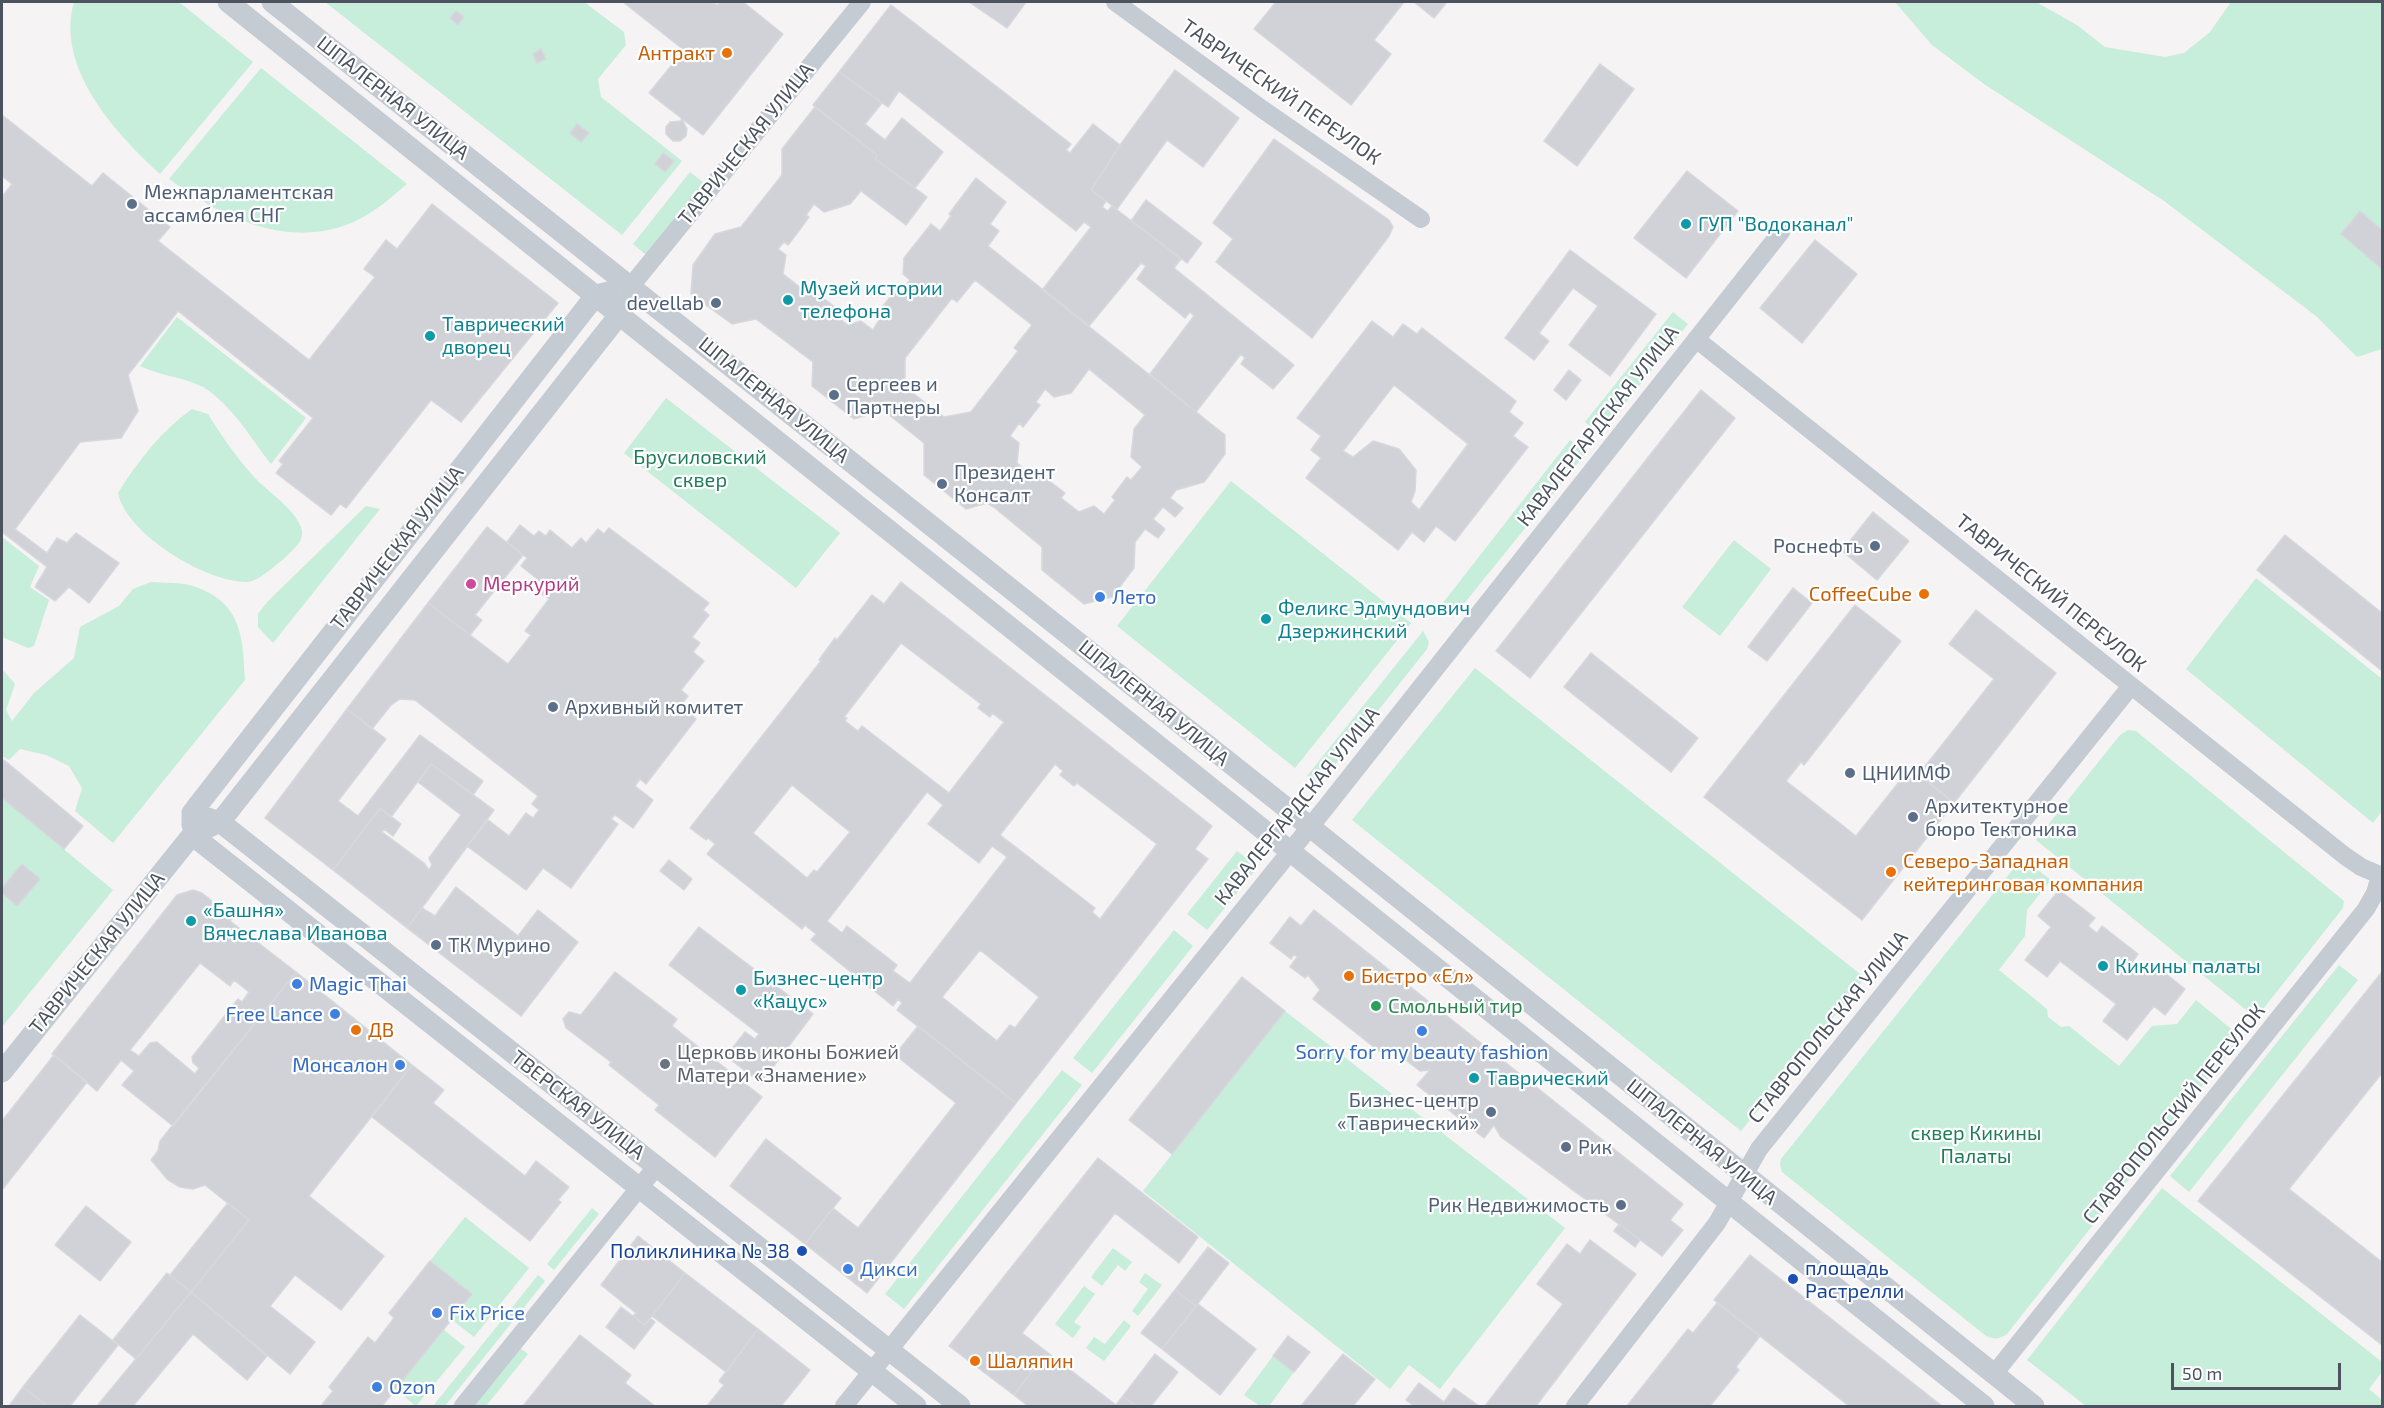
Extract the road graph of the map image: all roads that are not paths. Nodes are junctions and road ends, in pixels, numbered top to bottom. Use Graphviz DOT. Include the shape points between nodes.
graph roads {
  1 [pos="228,2"];
  2 [pos="272,2"];
  3 [pos="862,2"];
  4 [pos="1115,2"];
  5 [pos="1421,219"];
  6 [pos="1781,232"];
  7 [pos="631,286"];
  8 [pos="596,295"];
  9 [pos="620,314"];
  10 [pos="1696,339"];
  11 [pos="2131,686"];
  12 [pos="192,813"];
  13 [pos="220,822"];
  14 [pos="1310,826"];
  15 [pos="192,835"];
  16 [pos="1290,851"];
  17 [pos="2381,876"];
  18 [pos="2,1072"];
  19 [pos="656,1167"];
  20 [pos="1744,1175"];
  21 [pos="639,1188"];
  22 [pos="1729,1203"];
  23 [pos="889,1350"];
  24 [pos="872,1371"];
  25 [pos="1994,1374"];
  26 [pos="463,1407"];
  27 [pos="844,1407"];
  28 [pos="916,1407"];
  29 [pos="960,1407"];
  30 [pos="1575,1407"];
  31 [pos="1984,1407"];
  32 [pos="2034,1407"];
  1 -- 8 [label="street, ШПАЛЕРНАЯ УЛИЦА"];
  2 -- 7 [label="street, ШПАЛЕРНАЯ УЛИЦА"];
  3 -- 7 [label="street, ТАВРИЧЕСКАЯ УЛИЦА"];
  4 -- 5 [label="street, ТАВРИЧЕСКИЙ ПЕРЕУЛОК"];
  6 -- 10 [label="street, КАВАЛЕРГАРДСКАЯ УЛИЦА"];
  7 -- 8 [label="street"];
  7 -- 9 [label="street, ТАВРИЧЕСКАЯ УЛИЦА"];
  7 -- 14 [label="street, ШПАЛЕРНАЯ УЛИЦА"];
  8 -- 9 [label="street, ШПАЛЕРНАЯ УЛИЦА"];
  8 -- 12 [label="street, ТАВРИЧЕСКАЯ УЛИЦА"];
  9 -- 13 [label="street, ТАВРИЧЕСКАЯ УЛИЦА"];
  9 -- 16 [label="street, ШПАЛЕРНАЯ УЛИЦА"];
  10 -- 11 [label="street, ТАВРИЧЕСКИЙ ПЕРЕУЛОК"];
  10 -- 14 [label="street, КАВАЛЕРГАРДСКАЯ УЛИЦА"];
  11 -- 17 [label="street, ТАВРИЧЕСКИЙ ПЕРЕУЛОК" via="2345,856"];
  11 -- 20 [label="street, СТАВРОПОЛЬСКАЯ УЛИЦА" via="1759,1149"];
  12 -- 13 [label="street, ТВЕРСКАЯ УЛИЦА"];
  12 -- 15 [label="street"];
  13 -- 15 [label="street, ТАВРИЧЕСКАЯ УЛИЦА"];
  13 -- 19 [label="street, ТВЕРСКАЯ УЛИЦА"];
  14 -- 16 [label="street, КАВАЛЕРГАРДСКАЯ УЛИЦА"];
  14 -- 20 [label="street, ШПАЛЕРНАЯ УЛИЦА"];
  15 -- 18 [label="street, ТАВРИЧЕСКАЯ УЛИЦА"];
  15 -- 21 [label="street, ТВЕРСКАЯ УЛИЦА"];
  16 -- 22 [label="street, ШПАЛЕРНАЯ УЛИЦА"];
  16 -- 23 [label="street, КАВАЛЕРГАРДСКАЯ УЛИЦА"];
  17 -- 25 [label="street, СТАВРОПОЛЬСКИЙ ПЕРЕУЛОК" via="2366,909"];
  19 -- 21 [label="street"];
  19 -- 23 [label="street, ТВЕРСКАЯ УЛИЦА"];
  20 -- 22 [label="street, СТАВРОПОЛЬСКАЯ УЛИЦА"];
  20 -- 25 [label="street, ШПАЛЕРНАЯ УЛИЦА"];
  21 -- 24 [label="street, ТВЕРСКАЯ УЛИЦА"];
  21 -- 26 [label="street"];
  22 -- 30 [label="street, СТАВРОПОЛЬСКАЯ УЛИЦА"];
  22 -- 31 [label="street, ШПАЛЕРНАЯ УЛИЦА"];
  23 -- 24 [label="street, КАВАЛЕРГАРДСКАЯ УЛИЦА"];
  23 -- 29 [label="street, ТВЕРСКАЯ УЛИЦА"];
  24 -- 27 [label="street, КАВАЛЕРГАРДСКАЯ УЛИЦА"];
  24 -- 28 [label="street, ТВЕРСКАЯ УЛИЦА"];
  25 -- 32 [label="street, ШПАЛЕРНАЯ УЛИЦА"];
}
